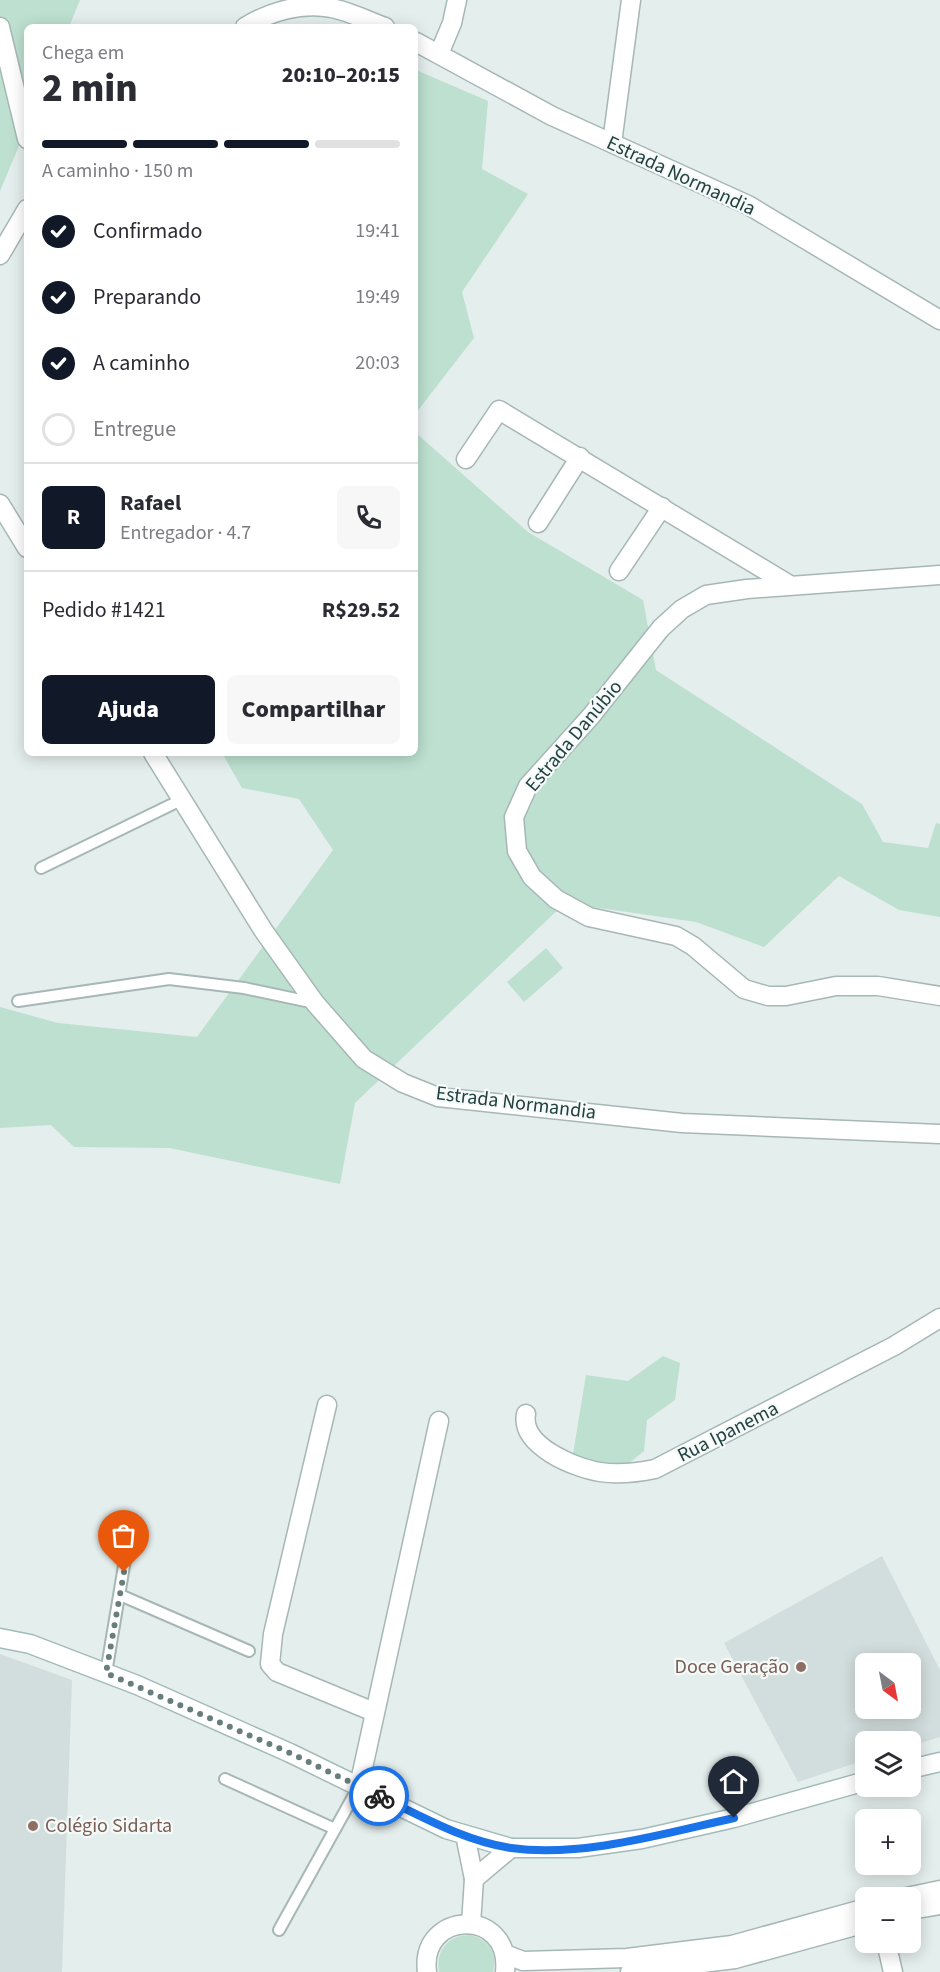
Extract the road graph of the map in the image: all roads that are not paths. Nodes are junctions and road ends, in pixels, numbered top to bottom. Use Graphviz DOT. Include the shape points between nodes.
graph roads {
  1 [pos="457,0"];
  2 [pos="631,0"];
  3 [pos="249,24"];
  4 [pos="376,24"];
  5 [pos="0,27"];
  6 [pos="418,43"];
  7 [pos="439,54"];
  8 [pos="24,127"];
  9 [pos="612,143"];
  10 [pos="24,214"];
  11 [pos="0,255"];
  12 [pos="940,320"];
  13 [pos="580,457"];
  14 [pos="466,459"];
  15 [pos="0,504"];
  16 [pos="662,507"];
  17 [pos="538,523"];
  18 [pos="24,543"];
  19 [pos="619,571"];
  20 [pos="940,575"];
  21 [pos="788,584"];
  22 [pos="155,756"];
  23 [pos="181,800"];
  24 [pos="41,868"];
  25 [pos="940,996"];
  26 [pos="18,1002"];
  27 [pos="315,1003"];
  28 [pos="940,1134"];
  29 [pos="940,1318"];
  30 [pos="327,1405"];
  31 [pos="526,1414"];
  32 [pos="439,1421"];
  33 [pos="128,1548"];
  34 [pos="120,1595"];
  35 [pos="0,1638"];
  36 [pos="249,1651"];
  37 [pos="106,1673"];
  38 [pos="374,1712"];
  39 [pos="940,1762"];
  40 [pos="921,1766"];
  41 [pos="225,1779"];
  42 [pos="855,1784"];
  43 [pos="359,1786"];
  44 [pos="335,1829"];
  45 [pos="465,1835"];
  46 [pos="512,1848"];
  47 [pos="474,1879"];
  48 [pos="940,1890"];
  49 [pos="921,1894"];
  50 [pos="940,1905"];
  51 [pos="921,1908"];
  52 [pos="855,1911"];
  53 [pos="471,1924"];
  54 [pos="855,1926"];
  55 [pos="279,1930"];
  56 [pos="889,1953"];
  57 [pos="505,1954"];
  58 [pos="696,1962"];
  59 [pos="427,1972"];
  60 [pos="505,1972"];
  61 [pos="630,1972"];
  62 [pos="893,1972"];
  1 -- 7 [label="street"];
  2 -- 9 [label="street"];
  3 -- 4 [label="street" via="294,8 331,8"];
  5 -- 8 [label="street"];
  6 -- 7 [label="street, Estrada Normandia"];
  7 -- 9 [label="street, Estrada Normandia" via="552,116"];
  9 -- 12 [label="street, Estrada Normandia" via="748,205"];
  10 -- 11 [label="street"];
  13 -- 14 [label="street" via="499,410"];
  13 -- 16 [label="street"];
  13 -- 17 [label="street"];
  15 -- 18 [label="street"];
  16 -- 19 [label="street"];
  16 -- 21 [label="street"];
  20 -- 21 [label="street, Estrada Danúbio"];
  21 -- 25 [label="street, Estrada Danúbio" via="706,595 661,628 591,716 528,786 514,817 517,851 531,877 572,910 598,920 676,936 693,945 744,989 786,996 836,986 878,986"];
  22 -- 23 [label="street, Estrada Normandia"];
  23 -- 24 [label="lane"];
  23 -- 27 [label="street, Estrada Normandia" via="263,930"];
  26 -- 27 [label="lane" via="169,979 244,988"];
  27 -- 28 [label="street, Estrada Normandia" via="364,1059 403,1083 438,1097 682,1123"];
  29 -- 31 [label="street, Rua Ipanema" via="873,1357 655,1469 631,1474 579,1468 534,1441"];
  30 -- 38 [label="street" via="273,1634 270,1664 277,1672"];
  32 -- 38 [label="street"];
  33 -- 34 [label="lane"];
  34 -- 36 [label="lane"];
  34 -- 37 [label="lane"];
  35 -- 37 [label="street" via="30,1644"];
  37 -- 43 [label="street"];
  38 -- 43 [label="street"];
  39 -- 40 [label="street"];
  41 -- 44 [label="lane"];
  42 -- 46 [label="street" via="642,1839 578,1848"];
  43 -- 44 [label="lane"];
  43 -- 45 [label="street"];
  44 -- 55 [label="lane"];
  45 -- 46 [label="street"];
  45 -- 47 [label="street"];
  46 -- 47 [label="street"];
  47 -- 53 [label="street"];
  48 -- 49 [label="street"];
  50 -- 51 [label="street"];
  52 -- 58 [label="street" via="732,1945"];
  53 -- 57 [label="street" via="496,1937"];
  53 -- 59 [label="street" via="452,1926 436,1937 428,1954"];
  54 -- 58 [label="street" via="735,1959"];
  56 -- 62 [label="street"];
  57 -- 58 [label="street" via="523,1961 627,1958"];
  57 -- 60 [label="street"];
  58 -- 61 [label="street"];
}
